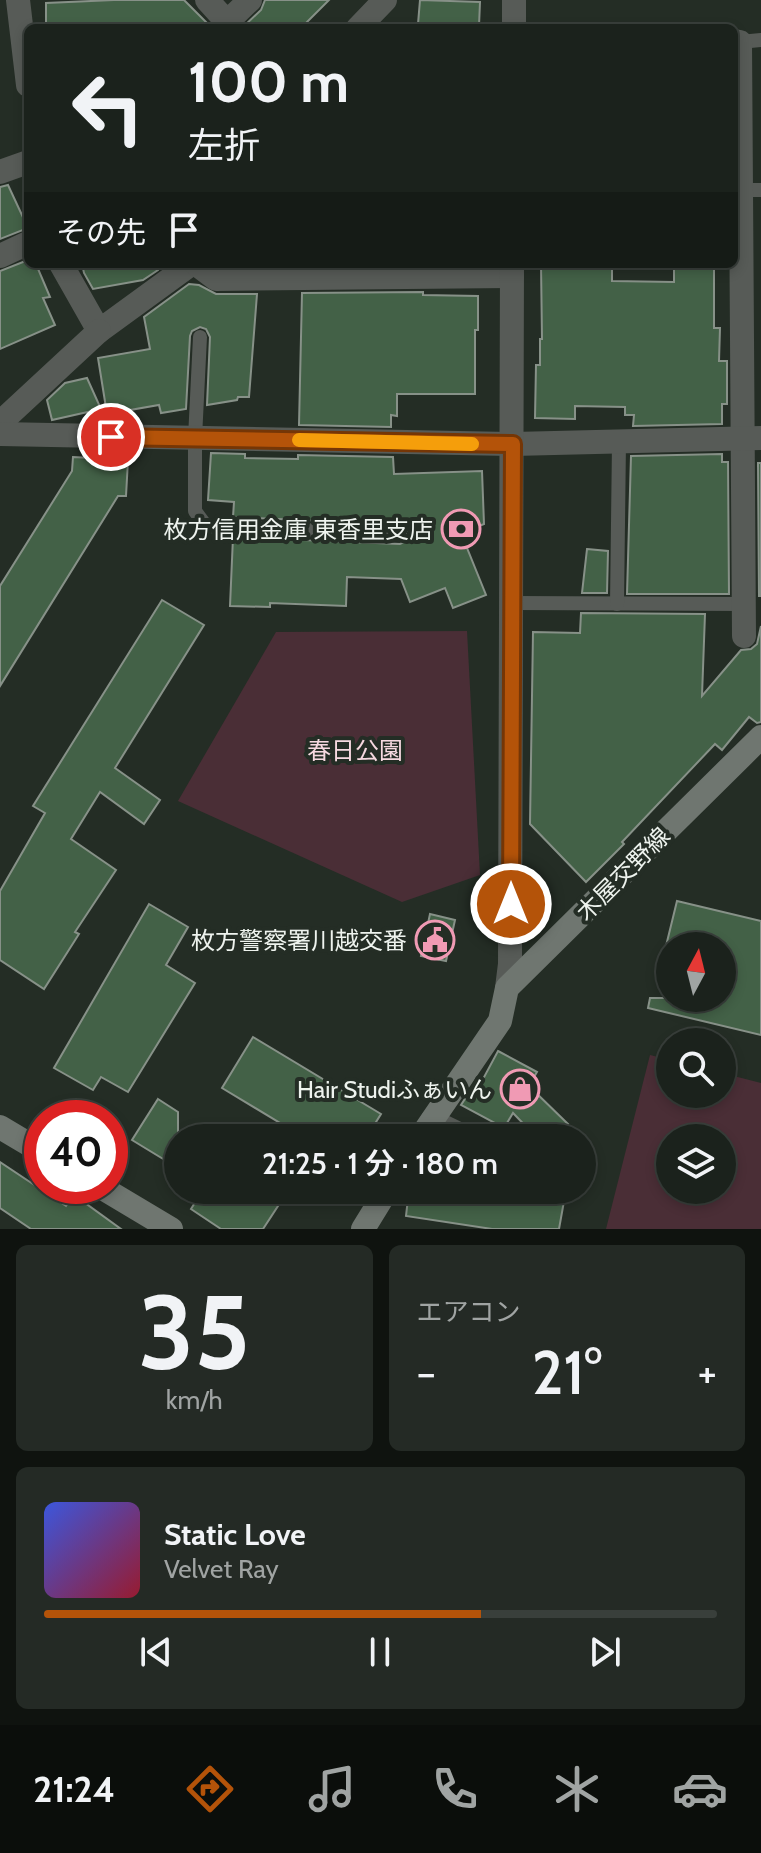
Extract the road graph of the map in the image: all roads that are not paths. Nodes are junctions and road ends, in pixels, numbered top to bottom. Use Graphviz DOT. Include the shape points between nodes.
graph roads {
  1 [pos="18,0"];
  2 [pos="207,0"];
  3 [pos="250,0"];
  4 [pos="385,0"];
  5 [pos="514,0"];
  6 [pos="362,24"];
  7 [pos="514,24"];
  8 [pos="745,41"];
  9 [pos="24,51"];
  10 [pos="24,163"];
  11 [pos="0,172"];
  12 [pos="745,190"];
  13 [pos="24,245"];
  14 [pos="0,256"];
  15 [pos="63,268"];
  16 [pos="187,268"];
  17 [pos="199,268"];
  18 [pos="751,269"];
  19 [pos="512,270"];
  20 [pos="99,331"];
  21 [pos="200,337"];
  22 [pos="0,423"];
  23 [pos="0,434"];
  24 [pos="195,438"];
  25 [pos="752,438"];
  26 [pos="619,442"];
  27 [pos="513,444"];
  28 [pos="400,534"];
  29 [pos="513,603"];
  30 [pos="617,604"];
  31 [pos="744,604"];
  32 [pos="744,636"];
  33 [pos="761,737"];
  34 [pos="507,988"];
  35 [pos="429,1124"];
  36 [pos="0,1127"];
  37 [pos="24,1141"];
  38 [pos="128,1203"];
  39 [pos="378,1204"];
  40 [pos="171,1229"];
  41 [pos="363,1229"];
  1 -- 9 [label="street"];
  2 -- 3 [label="street" via="227,22"];
  4 -- 6 [label="street"];
  5 -- 7 [label="street"];
  8 -- 12 [label="street"];
  10 -- 11 [label="street"];
  12 -- 18 [label="street"];
  13 -- 14 [label="street"];
  15 -- 20 [label="street"];
  16 -- 20 [label="street"];
  17 -- 19 [label="street" via="216,279"];
  18 -- 25 [label="street"];
  19 -- 27 [label="street"];
  20 -- 22 [label="street"];
  21 -- 24 [label="lane"];
  23 -- 24 [label="street"];
  24 -- 27 [label="street"];
  24 -- 28 [label="lane" via="195,511 206,526"];
  25 -- 26 [label="street"];
  25 -- 31 [label="street"];
  26 -- 27 [label="street"];
  26 -- 30 [label="lane"];
  27 -- 29 [label="street"];
  29 -- 30 [label="lane"];
  29 -- 34 [label="street"];
  30 -- 31 [label="lane"];
  31 -- 32 [label="street"];
  33 -- 34 [label="main road, 木屋交野線"];
  34 -- 35 [label="main road, 木屋交野線" via="500,1021"];
  36 -- 37 [label="main road"];
  38 -- 40 [label="main road"];
  39 -- 41 [label="main road"];
}
